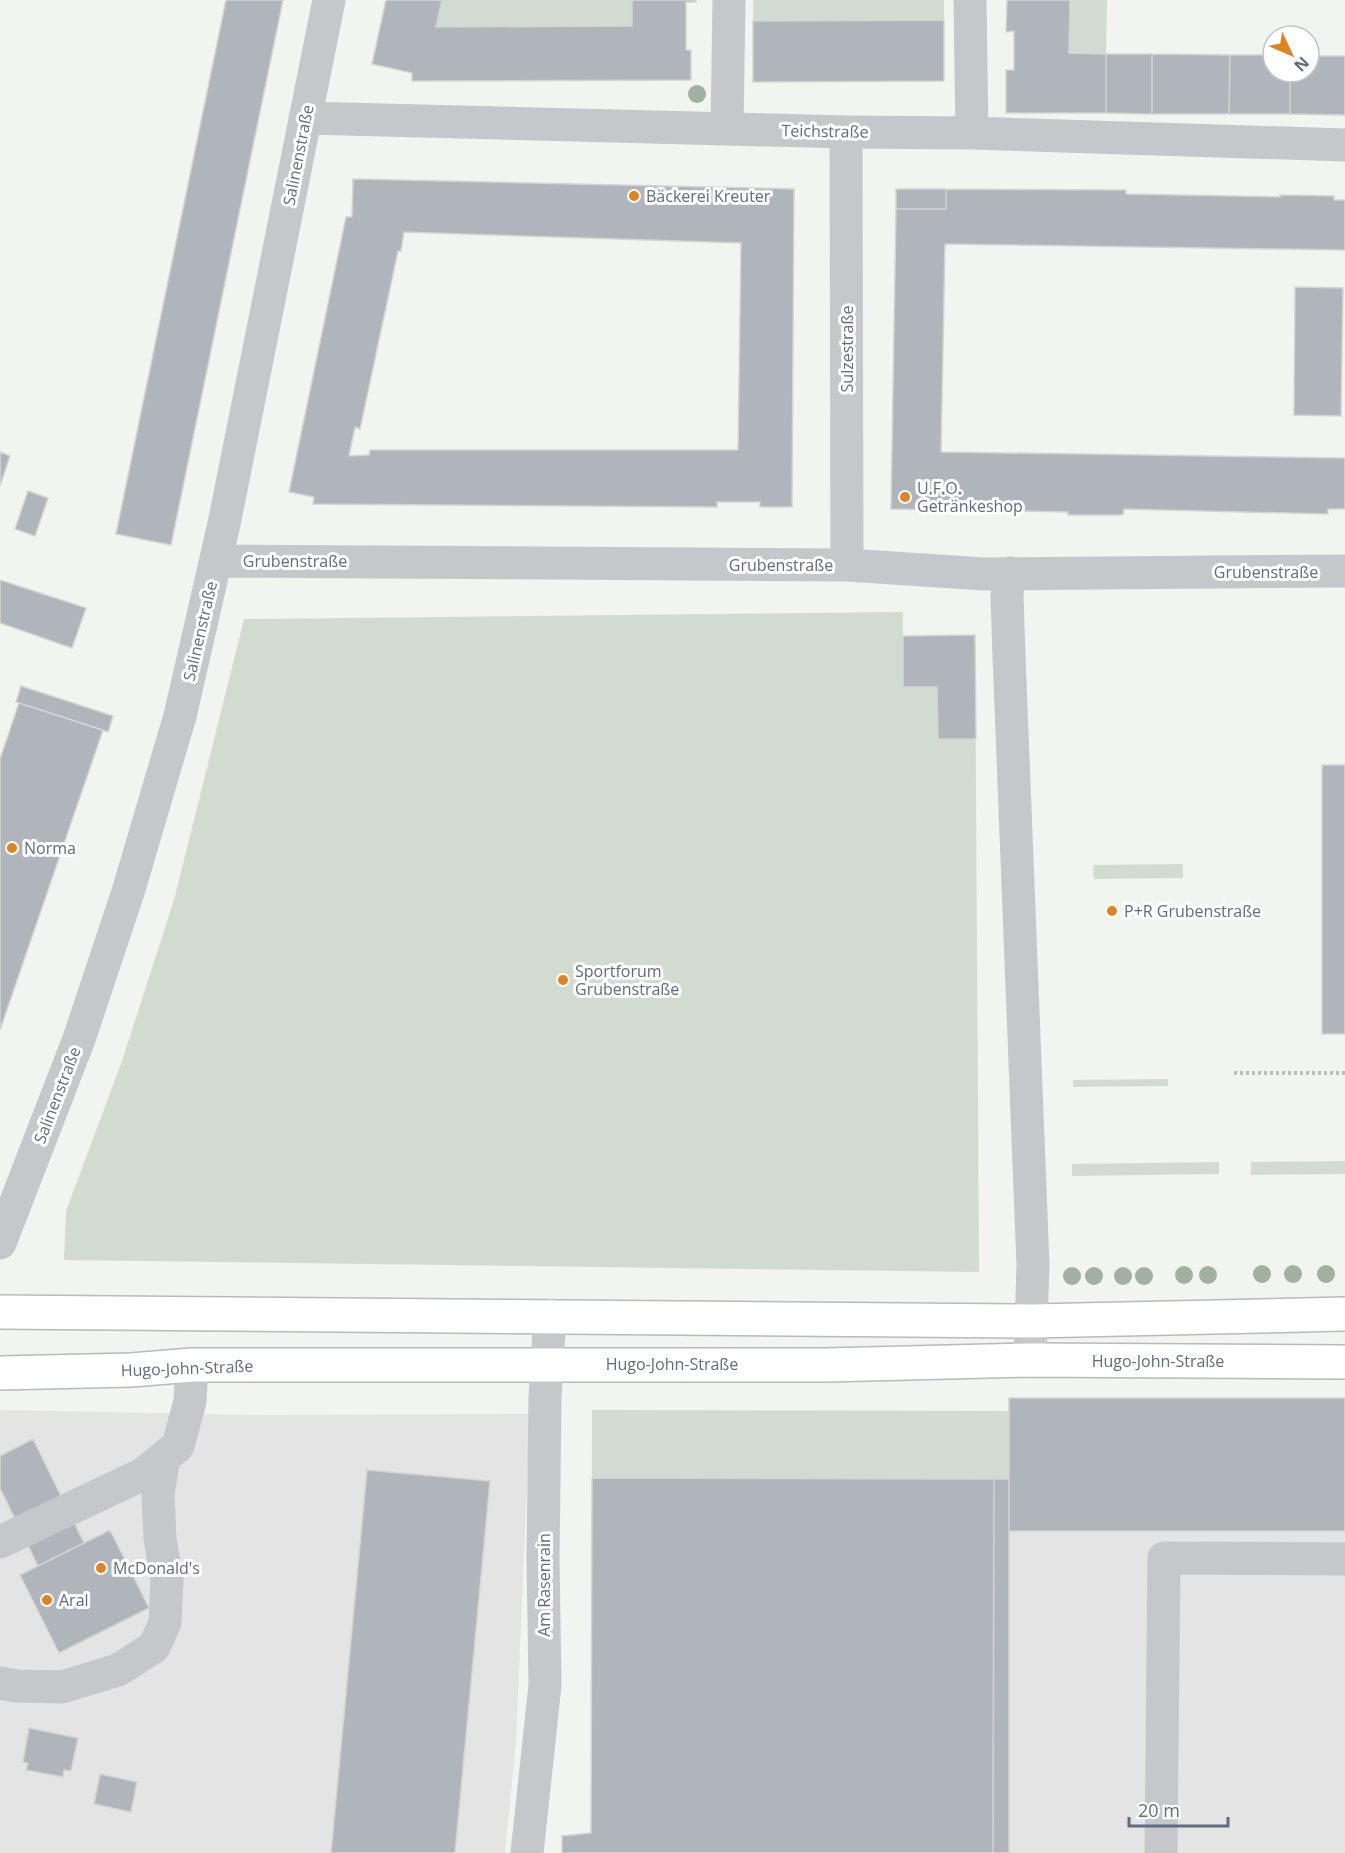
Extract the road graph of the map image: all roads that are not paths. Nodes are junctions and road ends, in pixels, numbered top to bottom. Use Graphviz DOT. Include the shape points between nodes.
graph roads {
  1 [pos="329,0"];
  2 [pos="729,0"];
  3 [pos="970,0"];
  4 [pos="305,118"];
  5 [pos="728,129"];
  6 [pos="846,132"];
  7 [pos="972,133"];
  8 [pos="1345,145"];
  9 [pos="216,561"];
  10 [pos="847,566"];
  11 [pos="1345,571"];
  12 [pos="1008,584"];
  13 [pos="0,1243"];
  14 [pos="0,1312"];
  15 [pos="1345,1314"];
  16 [pos="550,1316"];
  17 [pos="1032,1321"];
  18 [pos="1030,1360"];
  19 [pos="1345,1362"];
  20 [pos="548,1364"];
  21 [pos="192,1365"];
  22 [pos="0,1373"];
  23 [pos="164,1458"];
  24 [pos="0,1542"];
  25 [pos="1345,1559"];
  26 [pos="0,1683"];
  27 [pos="527,1853"];
  28 [pos="1161,1853"];
  1 -- 4 [label="street, Salinenstraße"];
  2 -- 5 [label="street"];
  3 -- 7 [label="street"];
  4 -- 5 [label="street, Teichstraße"];
  4 -- 9 [label="street, Salinenstraße"];
  5 -- 6 [label="street, Teichstraße"];
  6 -- 7 [label="street, Teichstraße"];
  6 -- 10 [label="street, Sulzestraße"];
  7 -- 8 [label="street, Teichstraße"];
  9 -- 10 [label="street, Grubenstraße"];
  9 -- 13 [label="street, Salinenstraße" via="180,716 128,891 79,1039"];
  10 -- 12 [label="street, Grubenstraße" via="984,574"];
  11 -- 12 [label="street, Grubenstraße"];
  12 -- 17 [label="street"];
  14 -- 16 [label="main road"];
  15 -- 17 [label="main road"];
  16 -- 17 [label="main road"];
  16 -- 20 [label="street, Am Rasenrain"];
  17 -- 18 [label="street"];
  18 -- 19 [label="main road, Hugo-John-Straße"];
  18 -- 20 [label="main road, Hugo-John-Straße" via="827,1365"];
  20 -- 21 [label="main road, Hugo-John-Straße"];
  20 -- 27 [label="street, Am Rasenrain" via="544,1685"];
  21 -- 22 [label="main road, Hugo-John-Straße"];
  21 -- 23 [label="street" via="190,1401 178,1446"];
  23 -- 24 [label="street" via="143,1474"];
  23 -- 26 [label="street" via="158,1494 167,1580 165,1623 154,1647 118,1670 62,1687"];
  25 -- 28 [label="street" via="1164,1558"];
}
